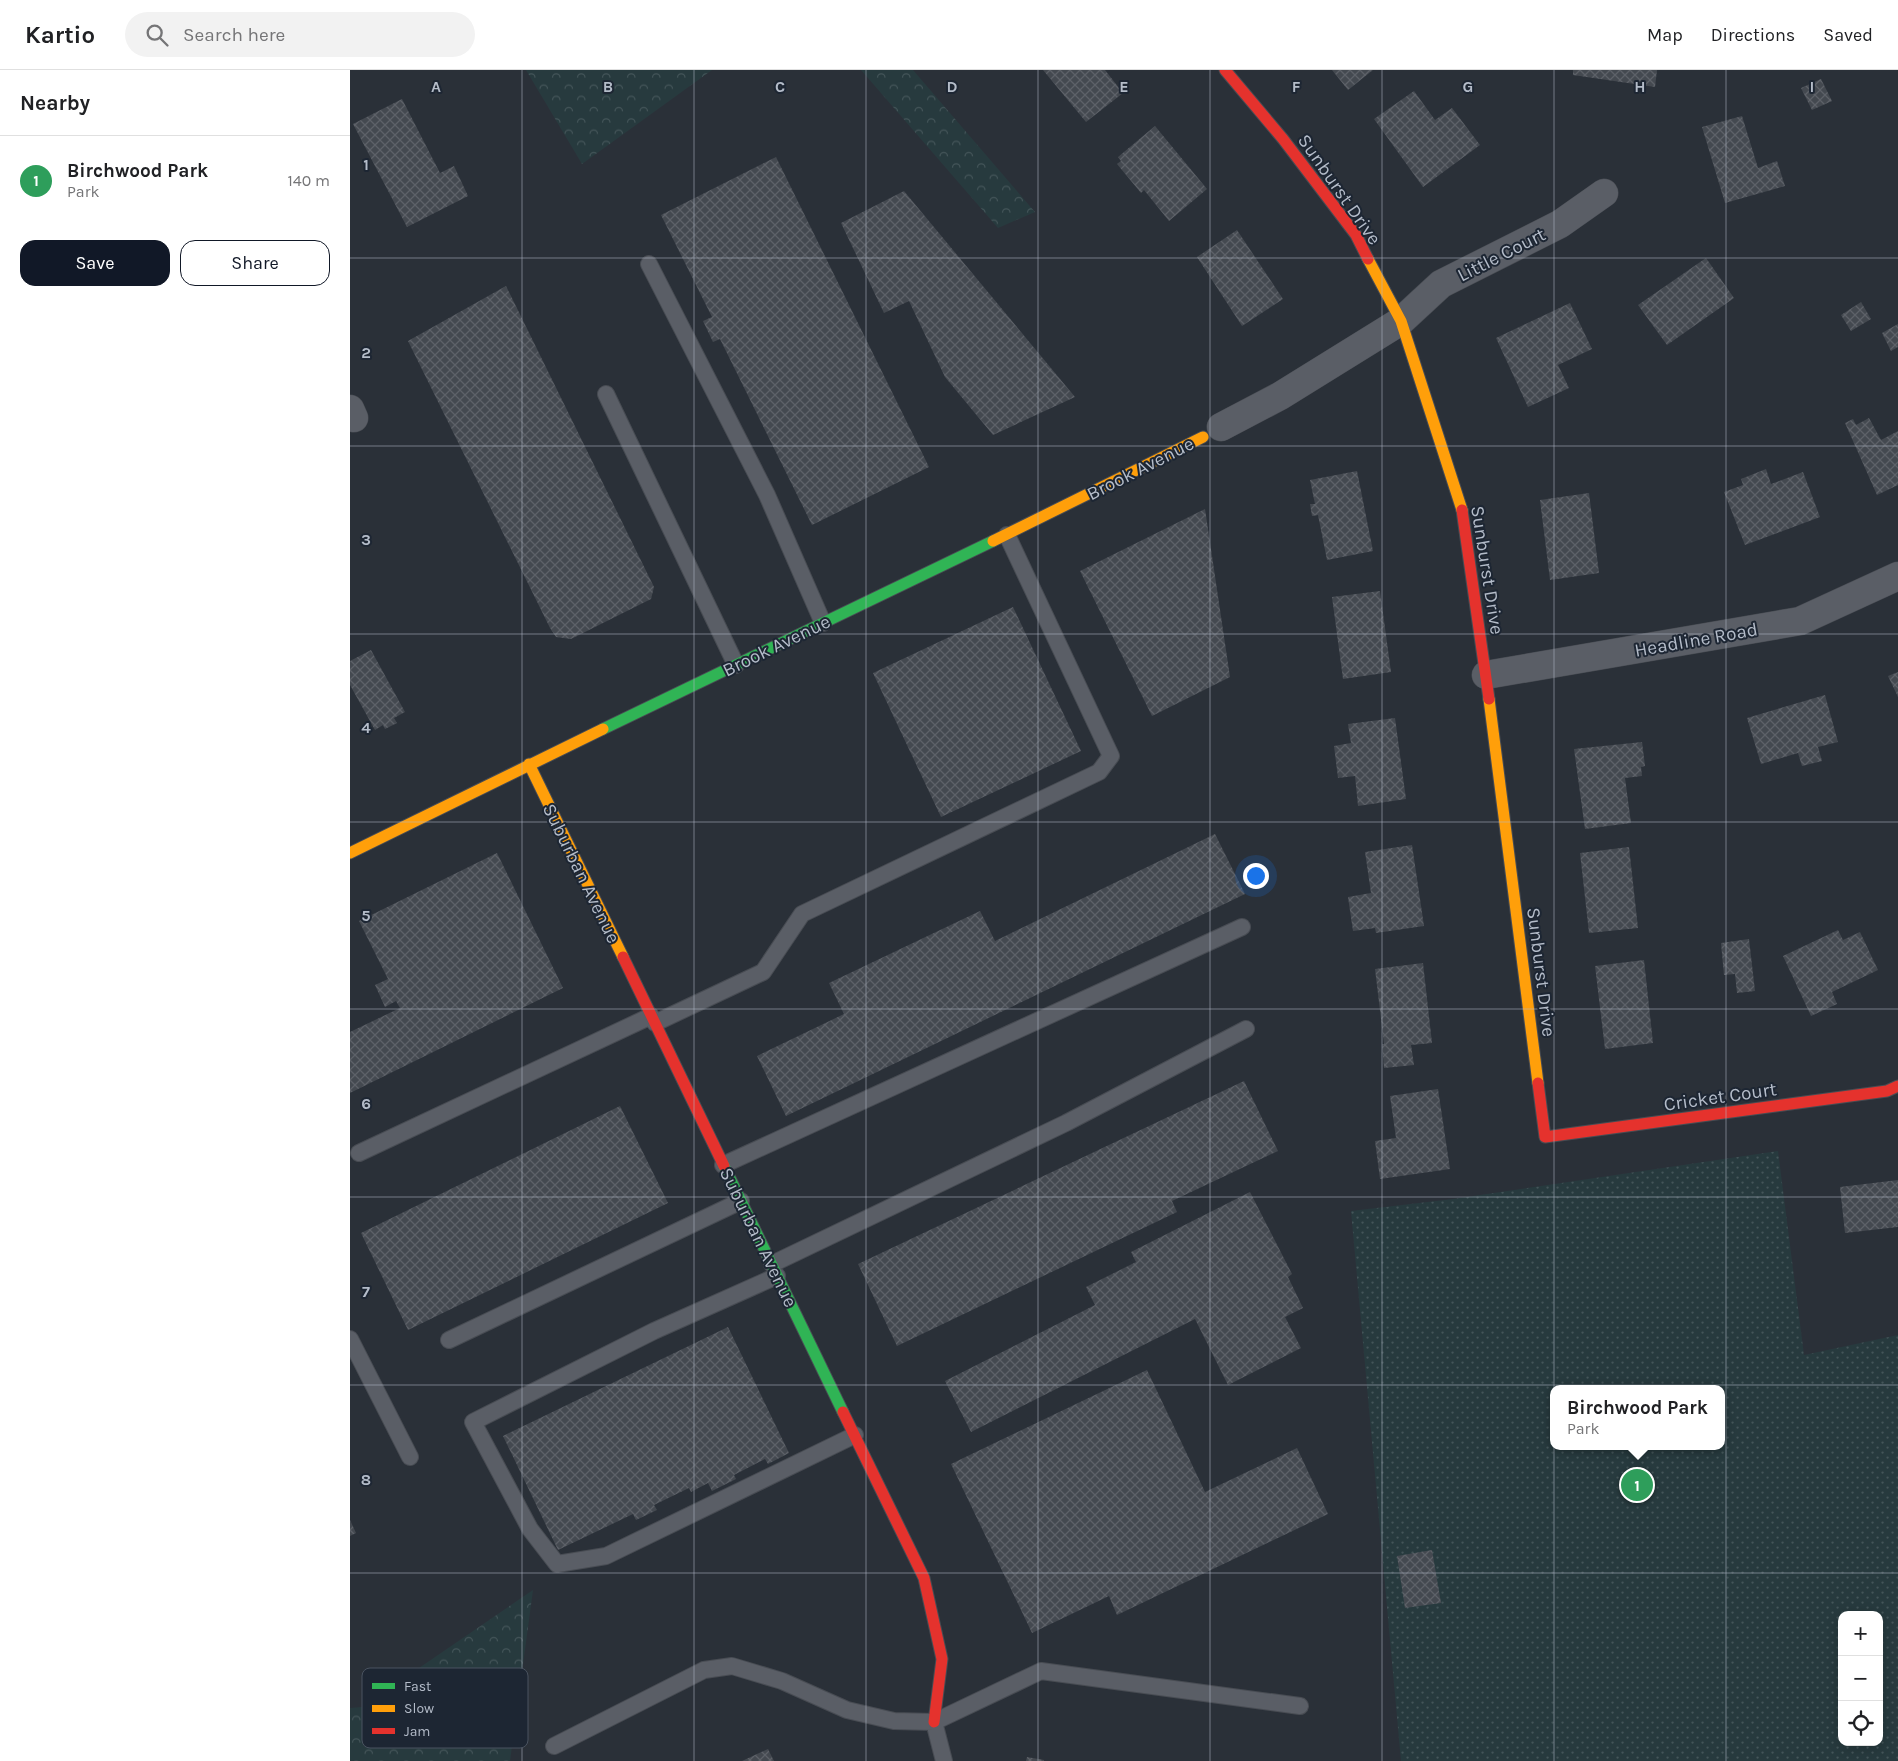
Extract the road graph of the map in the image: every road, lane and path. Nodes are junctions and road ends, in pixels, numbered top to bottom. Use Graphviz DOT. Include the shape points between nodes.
graph roads {
  1 [pos="1224,70"];
  2 [pos="1604,193"];
  3 [pos="649,264"];
  4 [pos="1401,321"];
  5 [pos="606,394"];
  6 [pos="1212,432"];
  7 [pos="1007,535"];
  8 [pos="1898,576"];
  9 [pos="823,623"];
  10 [pos="736,664"];
  11 [pos="1486,675"];
  12 [pos="529,764"];
  13 [pos="350,854"];
  14 [pos="1242,927"];
  15 [pos="653,1019"];
  16 [pos="1246,1029"];
  17 [pos="1898,1086"];
  18 [pos="1545,1137"];
  19 [pos="359,1153"];
  20 [pos="723,1165"];
  21 [pos="741,1201"];
  22 [pos="775,1270"];
  23 [pos="350,1339"];
  24 [pos="449,1340"];
  25 [pos="855,1435"];
  26 [pos="410,1457"];
  27 [pos="1300,1706"];
  28 [pos="934,1722"];
  29 [pos="554,1746"];
  30 [pos="944,1761"];
  1 -- 4 [label="street, Sunburst Drive" via="1283,139 1356,235"];
  2 -- 4 [label="street, Little Court" via="1560,224 1441,284"];
  3 -- 9 [label="lane" via="767,495"];
  4 -- 6 [label="street, Brook Avenue" via="1280,396"];
  4 -- 11 [label="street, Sunburst Drive" via="1460,499"];
  5 -- 10 [label="lane"];
  6 -- 7 [label="street, Brook Avenue"];
  7 -- 9 [label="street, Brook Avenue"];
  7 -- 15 [label="lane" via="1111,756 1099,772 802,914 763,972"];
  8 -- 11 [label="street, Headline Road" via="1800,621"];
  9 -- 10 [label="street, Brook Avenue"];
  10 -- 12 [label="street, Brook Avenue"];
  11 -- 18 [label="street, Sunburst Drive"];
  12 -- 13 [label="street, Brook Avenue"];
  12 -- 15 [label="street, Suburban Avenue"];
  14 -- 20 [label="lane"];
  15 -- 19 [label="lane"];
  15 -- 20 [label="street, Suburban Avenue"];
  16 -- 22 [label="lane"];
  17 -- 18 [label="street, Cricket Court" via="1887,1091"];
  20 -- 21 [label="street, Suburban Avenue"];
  21 -- 22 [label="street, Suburban Avenue"];
  21 -- 24 [label="lane"];
  22 -- 25 [label="street, Suburban Avenue"];
  22 -- 25 [label="lane" via="473,1422 530,1529 557,1564 606,1556"];
  23 -- 26 [label="lane"];
  25 -- 28 [label="street, Suburban Avenue" via="924,1578 942,1660"];
  27 -- 28 [label="lane" via="1041,1672"];
  28 -- 29 [label="lane" via="894,1721 847,1710 782,1681 732,1666 704,1670"];
  28 -- 30 [label="lane"];
}
